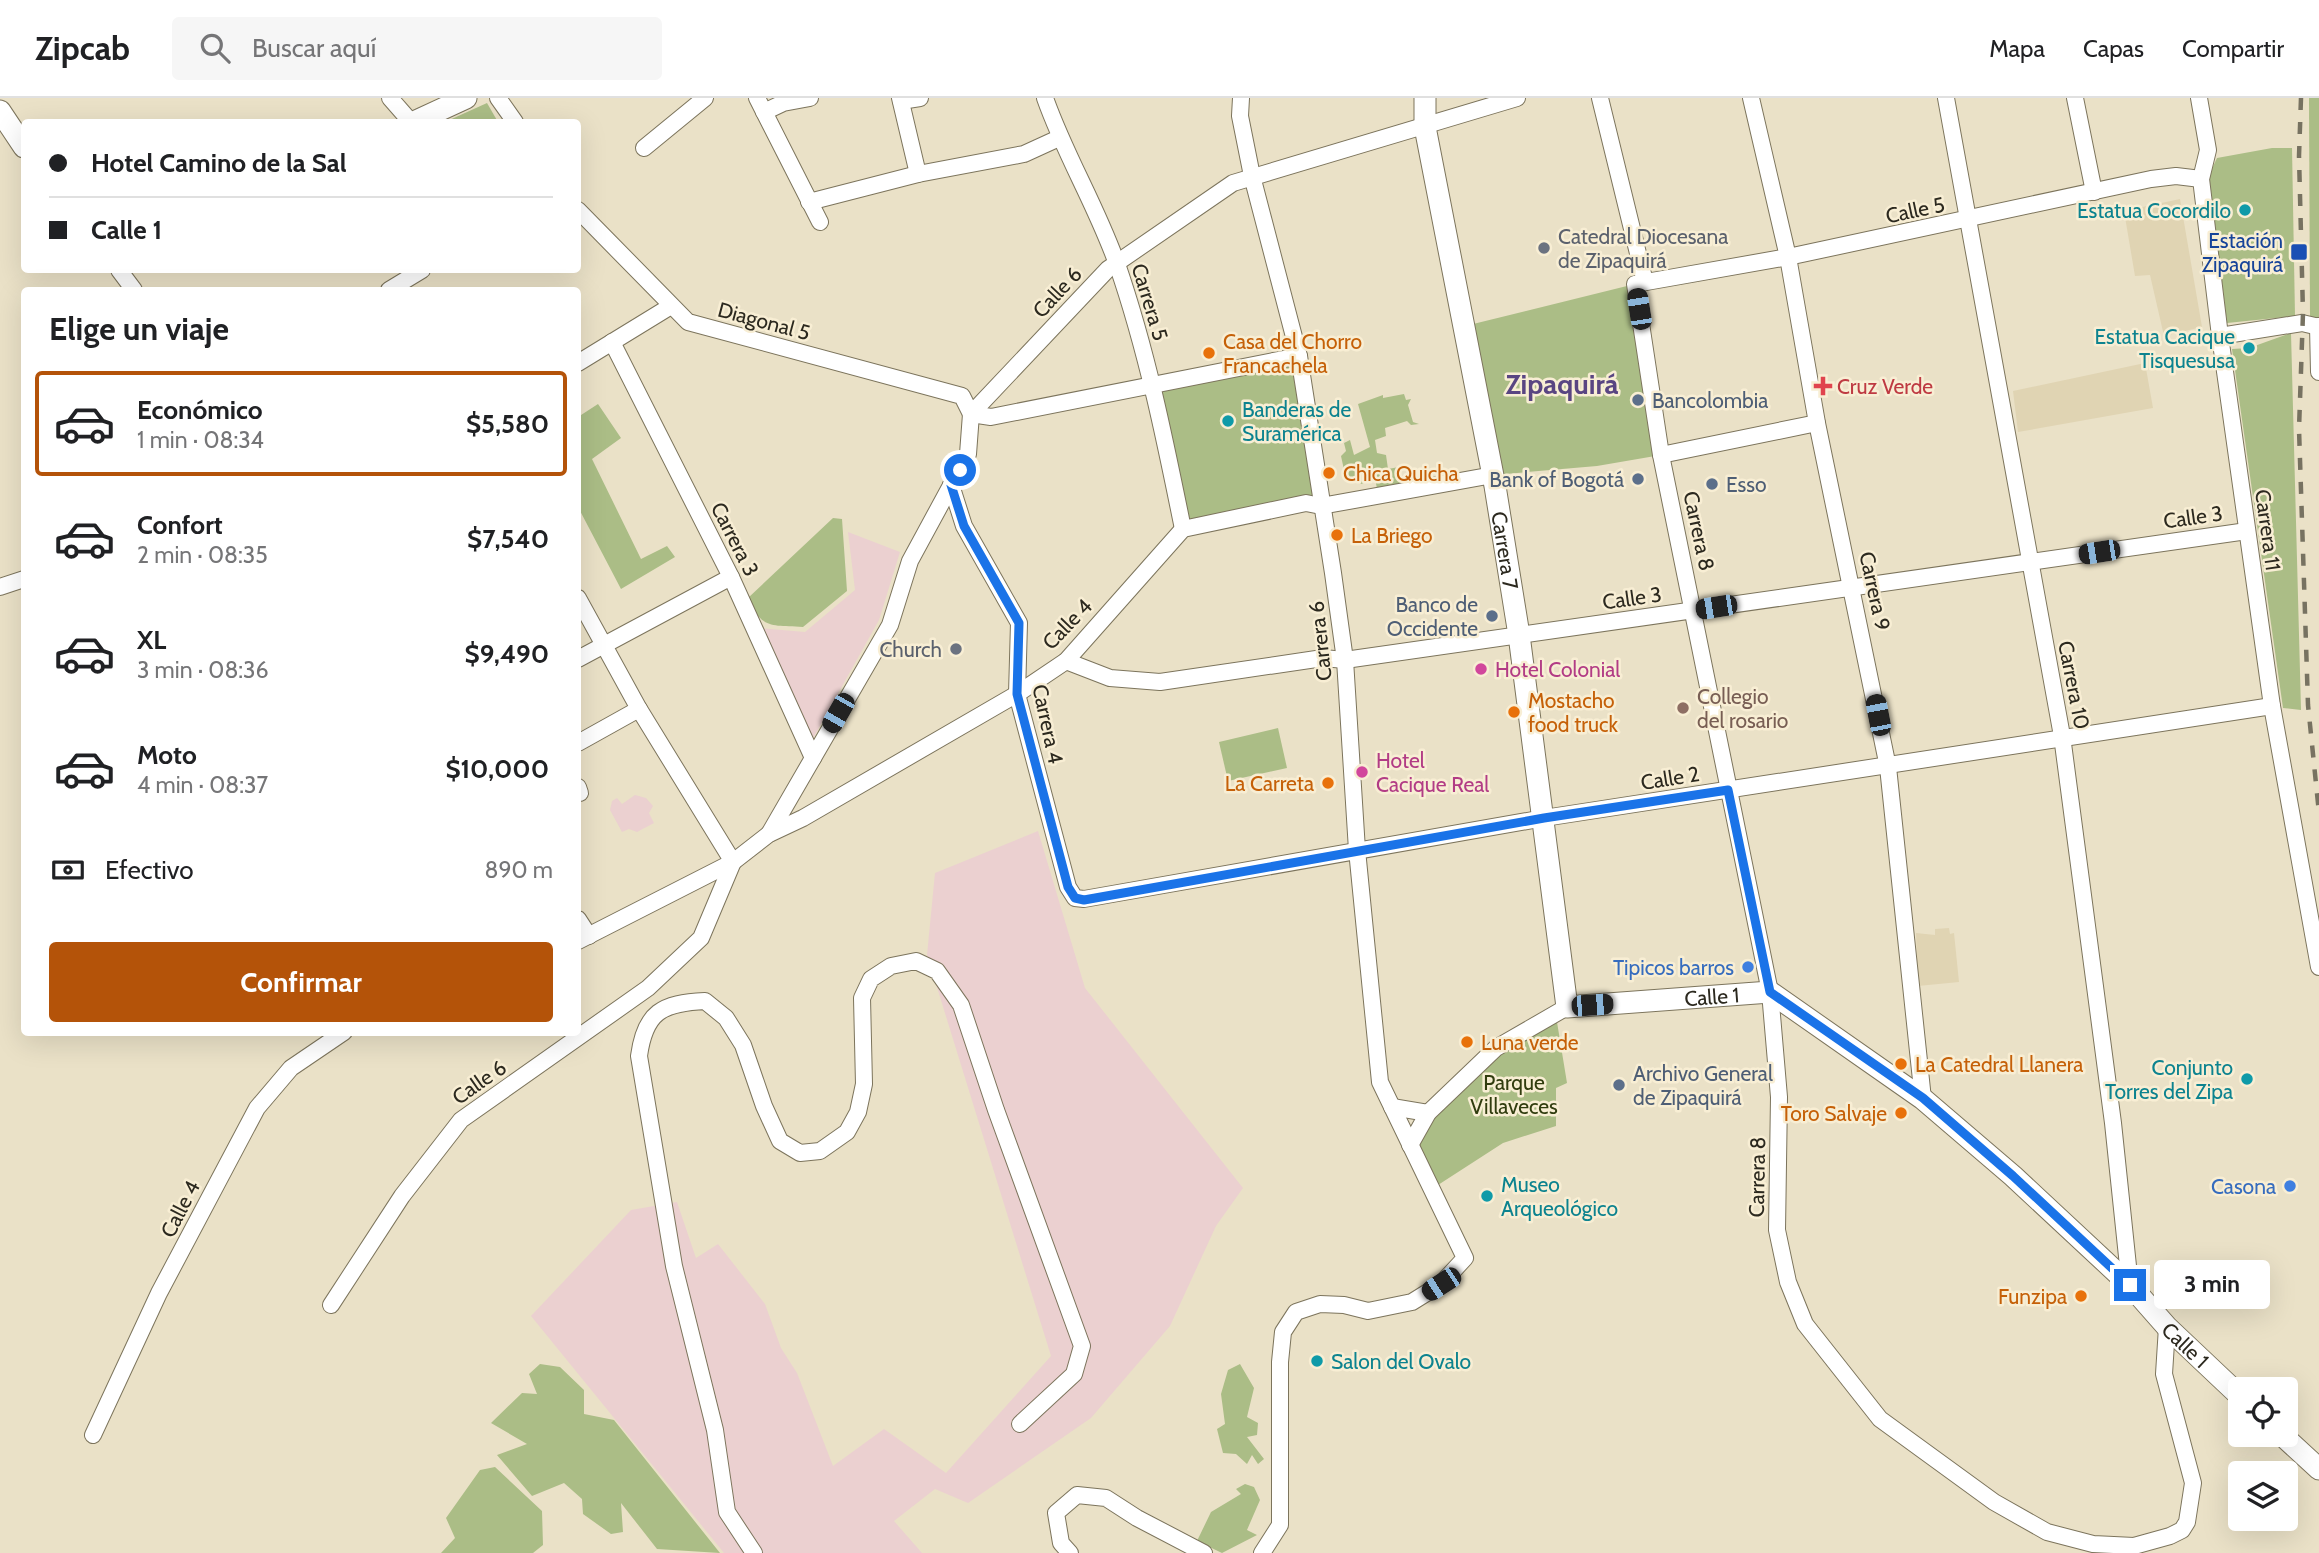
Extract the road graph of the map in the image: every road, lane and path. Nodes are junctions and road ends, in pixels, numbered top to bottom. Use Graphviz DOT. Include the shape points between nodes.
graph roads {
  1 [pos="390,98"];
  2 [pos="466,98"];
  3 [pos="498,98"];
  4 [pos="705,98"];
  5 [pos="810,98"];
  6 [pos="920,98"];
  7 [pos="1045,98"];
  8 [pos="1241,98"];
  9 [pos="1425,98"];
  10 [pos="1517,98"];
  11 [pos="1600,98"];
  12 [pos="1751,98"];
  13 [pos="1946,98"];
  14 [pos="2075,98"];
  15 [pos="2199,98"];
  16 [pos="901,99"];
  17 [pos="761,105"];
  18 [pos="0,111"];
  19 [pos="410,119"];
  20 [pos="420,119"];
  21 [pos="513,119"];
  22 [pos="1425,127"];
  23 [pos="1059,138"];
  24 [pos="21,142"];
  25 [pos="645,148"];
  26 [pos="918,174"];
  27 [pos="1252,176"];
  28 [pos="2202,179"];
  29 [pos="2094,192"];
  30 [pos="809,202"];
  31 [pos="581,213"];
  32 [pos="1967,220"];
  33 [pos="820,222"];
  34 [pos="1788,257"];
  35 [pos="1116,262"];
  36 [pos="418,273"];
  37 [pos="1640,284"];
  38 [pos="397,287"];
  39 [pos="671,306"];
  40 [pos="2318,327"];
  41 [pos="2220,336"];
  42 [pos="611,342"];
  43 [pos="1298,356"];
  44 [pos="581,361"];
  45 [pos="2319,372"];
  46 [pos="1153,383"];
  47 [pos="971,414"];
  48 [pos="1817,423"];
  49 [pos="1661,455"];
  50 [pos="1493,475"];
  51 [pos="951,485"];
  52 [pos="1321,506"];
  53 [pos="1183,529"];
  54 [pos="2247,531"];
  55 [pos="2031,562"];
  56 [pos="731,577"];
  57 [pos="21,580"];
  58 [pos="1853,585"];
  59 [pos="0,587"];
  60 [pos="581,604"];
  61 [pos="1695,611"];
  62 [pos="1519,635"];
  63 [pos="603,645"];
  64 [pos="581,657"];
  65 [pos="1345,660"];
  66 [pos="1066,661"];
  67 [pos="1017,694"];
  68 [pos="2272,706"];
  69 [pos="639,709"];
  70 [pos="2062,736"];
  71 [pos="581,741"];
  72 [pos="813,758"];
  73 [pos="1888,767"];
  74 [pos="1728,790"];
  75 [pos="1544,818"];
  76 [pos="769,834"];
  77 [pos="1357,850"];
  78 [pos="733,862"];
  79 [pos="1075,898"];
  80 [pos="583,938"];
  81 [pos="2319,967"];
  82 [pos="1770,992"];
  83 [pos="1567,1007"];
  84 [pos="338,1036"];
  85 [pos="580,1036"];
  86 [pos="581,1036"];
  87 [pos="1923,1098"];
  88 [pos="1392,1107"];
  89 [pos="1428,1113"];
  90 [pos="1410,1145"];
  91 [pos="2133,1288"];
  92 [pos="331,1305"];
  93 [pos="2167,1327"];
  94 [pos="2237,1377"];
  95 [pos="2228,1385"];
  96 [pos="1020,1424"];
  97 [pos="2298,1433"];
  98 [pos="93,1435"];
  99 [pos="2295,1447"];
  100 [pos="2319,1452"];
  101 [pos="2319,1469"];
  102 [pos="754,1553"];
  103 [pos="1070,1553"];
  104 [pos="1204,1553"];
  105 [pos="1262,1553"];
  1 -- 19 [label="street"];
  2 -- 20 [label="street"];
  3 -- 21 [label="street"];
  4 -- 25 [label="street"];
  5 -- 17 [label="street"];
  6 -- 16 [label="street"];
  7 -- 23 [label="street, Carrera 5"];
  8 -- 27 [label="street" via="1240,116"];
  9 -- 22 [label="street, Carrera 7"];
  10 -- 22 [label="street, Calle 6"];
  11 -- 37 [label="street, Carrera 8"];
  12 -- 34 [label="street, Carrera 9"];
  13 -- 32 [label="street, Carrera 10"];
  14 -- 29 [label="street"];
  15 -- 28 [label="street, Carrera 11" via="2208,150"];
  16 -- 26 [label="street"];
  17 -- 30 [label="street"];
  18 -- 24 [label="street"];
  22 -- 27 [label="street, Calle 6"];
  22 -- 50 [label="street, Carrera 7"];
  23 -- 26 [label="street" via="1024,154"];
  23 -- 35 [label="street, Carrera 5"];
  26 -- 30 [label="street"];
  27 -- 35 [label="street, Calle 6" via="1233,183"];
  27 -- 43 [label="street, Carrera 6"];
  28 -- 29 [label="street, Calle 5" via="2176,176"];
  28 -- 41 [label="street, Carrera 11"];
  29 -- 32 [label="street, Calle 5"];
  30 -- 33 [label="street"];
  31 -- 39 [label="street, Diagonal 5"];
  32 -- 34 [label="street, Calle 5"];
  32 -- 55 [label="street, Carrera 10"];
  34 -- 37 [label="street, Calle 5"];
  34 -- 48 [label="street, Carrera 9"];
  35 -- 46 [label="street, Carrera 5"];
  35 -- 47 [label="street, Calle 6"];
  36 -- 38 [label="street"];
  37 -- 49 [label="street, Carrera 8"];
  39 -- 42 [label="street"];
  39 -- 47 [label="street, Diagonal 5" via="688,322 962,396"];
  40 -- 41 [label="street" via="2302,323"];
  40 -- 45 [label="street"];
  41 -- 54 [label="street, Carrera 11"];
  42 -- 44 [label="street"];
  42 -- 56 [label="street, Carrera 3"];
  43 -- 46 [label="street"];
  43 -- 52 [label="street, Carrera 6"];
  46 -- 47 [label="street" via="992,417"];
  46 -- 53 [label="street, Carrera 5"];
  47 -- 51 [label="street" via="968,454"];
  48 -- 49 [label="street"];
  48 -- 58 [label="street, Carrera 9"];
  49 -- 61 [label="street, Carrera 8"];
  50 -- 52 [label="street"];
  50 -- 62 [label="street, Carrera 7"];
  51 -- 67 [label="street, Carrera 4" via="964,526 1019,623"];
  51 -- 72 [label="street" via="910,561 890,625"];
  52 -- 53 [label="street" via="1306,503"];
  52 -- 65 [label="street, Carrera 6"];
  53 -- 66 [label="street, Calle 4"];
  54 -- 55 [label="street, Calle 3"];
  54 -- 68 [label="street, Carrera 11"];
  55 -- 58 [label="street, Calle 3"];
  55 -- 70 [label="street, Carrera 10"];
  56 -- 63 [label="street"];
  56 -- 72 [label="street, Carrera 3"];
  57 -- 59 [label="street"];
  58 -- 61 [label="street, Calle 3"];
  58 -- 73 [label="street, Carrera 9"];
  60 -- 63 [label="street"];
  61 -- 62 [label="street, Calle 3"];
  61 -- 74 [label="street, Carrera 8"];
  62 -- 65 [label="street, Calle 3"];
  62 -- 75 [label="street, Carrera 7"];
  63 -- 64 [label="street"];
  63 -- 69 [label="street"];
  65 -- 66 [label="street, Calle 3" via="1323,658 1160,682 1110,678"];
  65 -- 77 [label="street, Carrera 6"];
  66 -- 67 [label="street, Calle 4"];
  67 -- 76 [label="street, Calle 4"];
  67 -- 79 [label="street, Carrera 4" via="1068,887"];
  68 -- 70 [label="street, Calle 2"];
  68 -- 81 [label="street, Carrera 11"];
  69 -- 71 [label="street"];
  69 -- 78 [label="street"];
  70 -- 73 [label="street, Calle 2"];
  70 -- 91 [label="street, Carrera 10"];
  72 -- 76 [label="street"];
  73 -- 74 [label="street, Calle 2"];
  73 -- 87 [label="street, Carrera 9"];
  74 -- 75 [label="street, Calle 2"];
  74 -- 82 [label="street, Carrera 8"];
  75 -- 77 [label="street, Calle 2"];
  75 -- 83 [label="street, Carrera 7"];
  76 -- 78 [label="street, Calle 4"];
  77 -- 79 [label="street, Calle 2"];
  77 -- 88 [label="street, Carrera 6" via="1380,1082"];
  78 -- 80 [label="street, Calle 4"];
  78 -- 86 [label="street, Calle 6" via="701,938 628,1003"];
  82 -- 83 [label="street, Calle 1"];
  82 -- 87 [label="street, Calle 1"];
  82 -- 93 [label="street, Carrera 8" via="1779,1097 1777,1230 1788,1282 1805,1324 1880,1419 1994,1502 2047,1532 2093,1544 2134,1546 2170,1536 2187,1522 2193,1483 2164,1374"];
  83 -- 89 [label="street, Calle 1" via="1496,1048"];
  84 -- 98 [label="street, Calle 4" via="291,1069 257,1108 159,1293"];
  85 -- 92 [label="street, Calle 6" via="461,1119 402,1196"];
  87 -- 91 [label="street, Calle 1"];
  88 -- 89 [label="street"];
  88 -- 90 [label="street, Carrera 6"];
  89 -- 90 [label="street, Calle 1"];
  90 -- 105 [label="street, Carrera 6" via="1465,1258 1441,1284 1412,1302 1368,1311 1320,1304 1296,1312 1283,1332 1280,1362 1280,1525"];
  91 -- 93 [label="street, Calle 1"];
  91 -- 94 [label="street, Calle 1" via="2175,1319"];
  93 -- 95 [label="street, Calle 1"];
  96 -- 102 [label="street" via="1074,1374 1082,1346 961,1005 937,971 916,961 891,966 871,979 862,998 864,1084 858,1112 847,1132 820,1151 800,1153 780,1141 743,1045 726,1018 705,1000 678,1002 658,1011 642,1031 639,1056 674,1266 715,1430 727,1512"];
  97 -- 100 [label="street"];
  99 -- 101 [label="street"];
  103 -- 104 [label="street" via="1061,1543 1056,1513 1077,1495 1106,1498"];
}
